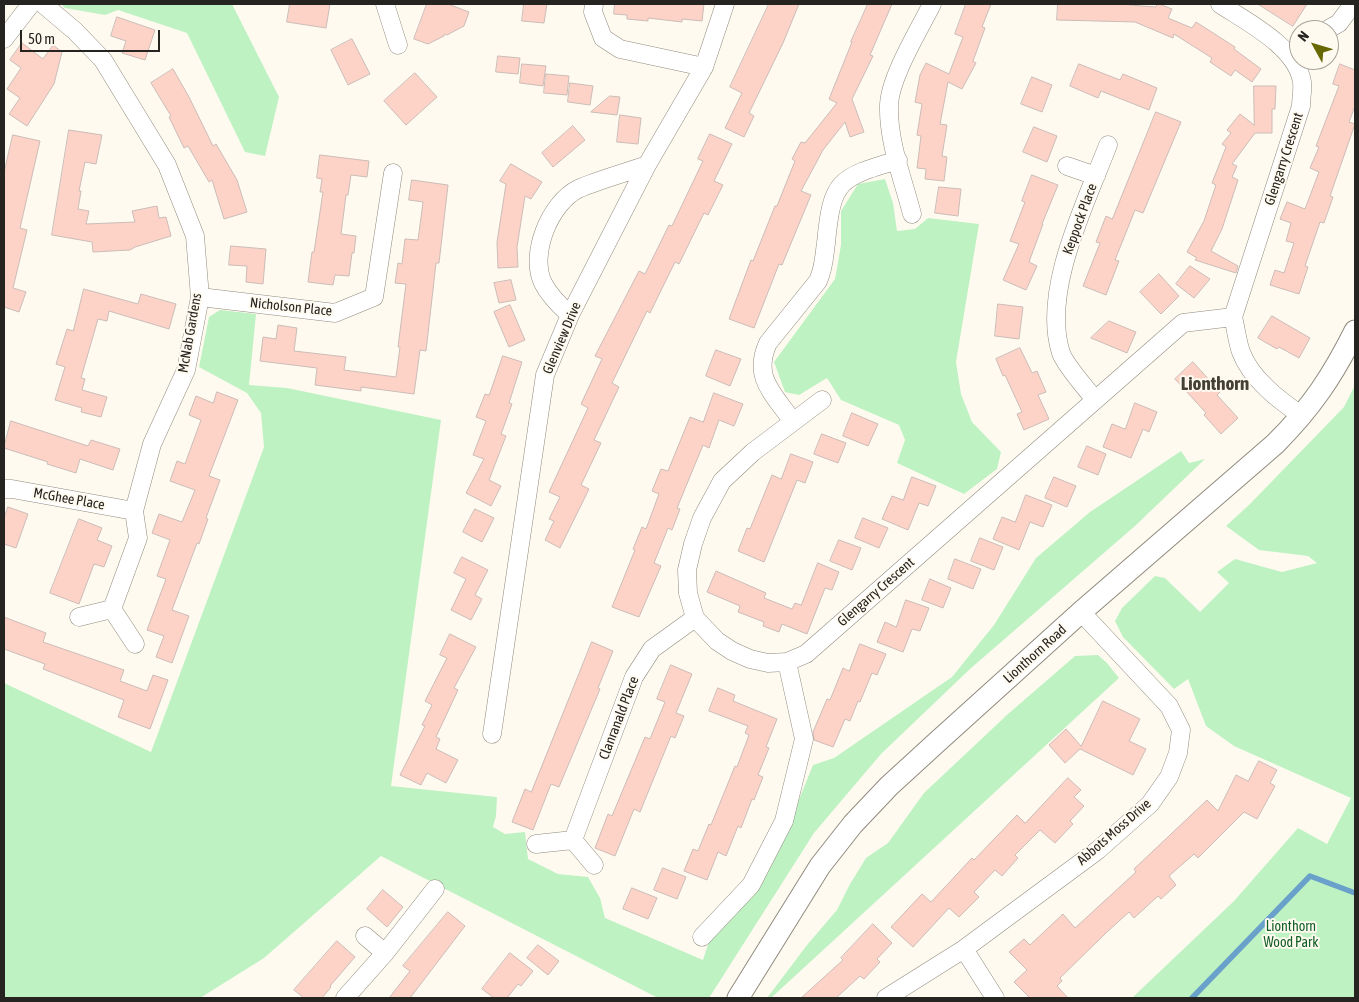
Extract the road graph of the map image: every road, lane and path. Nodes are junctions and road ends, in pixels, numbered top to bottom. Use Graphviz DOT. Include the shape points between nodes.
graph roads {
  1 [pos="30,4"];
  2 [pos="43,4"];
  3 [pos="385,4"];
  4 [pos="594,4"];
  5 [pos="725,4"];
  6 [pos="932,4"];
  7 [pos="1220,4"];
  8 [pos="1353,4"];
  9 [pos="1339,22"];
  10 [pos="4,39"];
  11 [pos="398,45"];
  12 [pos="1289,49"];
  13 [pos="704,67"];
  14 [pos="1299,70"];
  15 [pos="1108,145"];
  16 [pos="898,160"];
  17 [pos="646,165"];
  18 [pos="1067,166"];
  19 [pos="393,173"];
  20 [pos="1096,176"];
  21 [pos="912,214"];
  22 [pos="200,297"];
  23 [pos="570,315"];
  24 [pos="1233,317"];
  25 [pos="1355,332"];
  26 [pos="822,400"];
  27 [pos="1094,400"];
  28 [pos="1302,416"];
  29 [pos="793,422"];
  30 [pos="4,489"];
  31 [pos="134,511"];
  32 [pos="112,608"];
  33 [pos="1082,612"];
  34 [pos="79,617"];
  35 [pos="695,618"];
  36 [pos="135,644"];
  37 [pos="787,662"];
  38 [pos="492,734"];
  39 [pos="573,840"];
  40 [pos="536,844"];
  41 [pos="594,865"];
  42 [pos="435,889"];
  43 [pos="366,936"];
  44 [pos="702,937"];
  45 [pos="964,949"];
  46 [pos="385,953"];
  47 [pos="345,998"];
  48 [pos="738,998"];
  49 [pos="886,998"];
  50 [pos="995,998"];
  1 -- 10 [label="street"];
  2 -- 22 [label="street, McNab Gardens" via="103,60 167,165 195,236"];
  3 -- 11 [label="street"];
  4 -- 13 [label="street" via="593,12 603,38 620,49"];
  5 -- 13 [label="street, Glenview Drive"];
  6 -- 16 [label="street" via="897,73 889,104 891,136"];
  7 -- 12 [label="street, Glengarry Crescent"];
  8 -- 9 [label="street"];
  13 -- 17 [label="street, Glenview Drive"];
  14 -- 24 [label="street, Glengarry Crescent" via="1301,106"];
  15 -- 20 [label="street, Keppock Place"];
  16 -- 21 [label="street"];
  16 -- 29 [label="street" via="852,176 842,183 829,212 823,270 818,281 768,343 763,355 761,369 764,380"];
  17 -- 23 [label="street, Glenview Drive"];
  17 -- 23 [label="street" via="576,190 558,206 546,228 538,254 542,281 556,302"];
  18 -- 20 [label="street, Keppock Place"];
  19 -- 22 [label="street, Nicholson Place" via="374,297 334,313"];
  20 -- 27 [label="street, Keppock Place" via="1066,253 1057,302 1056,332 1062,356"];
  22 -- 31 [label="street, McNab Gardens" via="186,370 152,444"];
  23 -- 38 [label="street, Glenview Drive" via="545,375"];
  24 -- 27 [label="street, Glengarry Crescent" via="1183,323"];
  24 -- 28 [label="street" via="1241,352 1250,369 1280,401"];
  25 -- 28 [label="street, Lionthorn Road" via="1322,391"];
  26 -- 29 [label="street, Glengarry Crescent"];
  27 -- 37 [label="street, Glengarry Crescent" via="806,654"];
  28 -- 33 [label="street, Lionthorn Road" via="1275,444"];
  29 -- 35 [label="street, Glengarry Crescent" via="752,452 722,482 702,518 687,570 688,593"];
  30 -- 31 [label="street, McGhee Place"];
  31 -- 32 [label="street, McNab Gardens" via="138,538"];
  32 -- 34 [label="street"];
  32 -- 36 [label="street"];
  33 -- 45 [label="street, Abbots Moss Drive" via="1168,706 1181,730 1178,753 1169,777 1150,804 1098,850"];
  33 -- 48 [label="street, Lionthorn Road" via="889,786 853,824 820,866"];
  35 -- 37 [label="street, Glengarry Crescent" via="732,652 768,663"];
  35 -- 39 [label="street, Clanranald Place" via="652,649 634,677"];
  37 -- 44 [label="street" via="804,739 784,821 751,885"];
  39 -- 40 [label="street"];
  39 -- 41 [label="street"];
  42 -- 46 [label="street"];
  43 -- 46 [label="street"];
  45 -- 49 [label="street, Abbots Moss Drive"];
  45 -- 50 [label="street"];
  46 -- 47 [label="street"];
}
